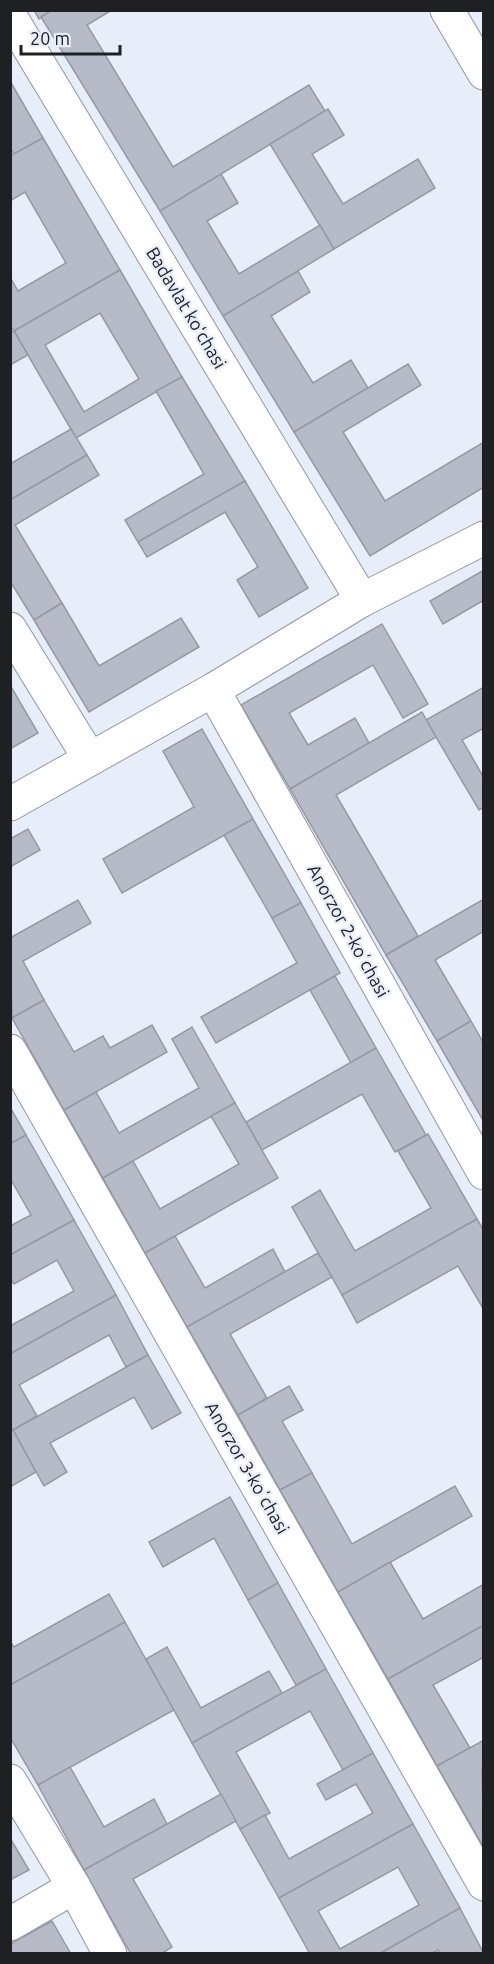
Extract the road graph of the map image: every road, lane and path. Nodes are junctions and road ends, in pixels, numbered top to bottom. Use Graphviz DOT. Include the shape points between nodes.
graph roads {
  1 [pos="447,10"];
  2 [pos="10,16"];
  3 [pos="483,74"];
  4 [pos="483,538"];
  5 [pos="362,600"];
  6 [pos="10,628"];
  7 [pos="213,690"];
  8 [pos="90,759"];
  9 [pos="10,804"];
  10 [pos="10,1051"];
  11 [pos="483,1173"];
  12 [pos="10,1782"];
  13 [pos="483,1884"];
  14 [pos="74,1887"];
  15 [pos="10,1924"];
  16 [pos="110,1953"];
  1 -- 3 [label="street"];
  2 -- 5 [label="street, Badavlat koʻchasi"];
  4 -- 5 [label="street"];
  5 -- 7 [label="street"];
  6 -- 8 [label="street"];
  7 -- 8 [label="street"];
  7 -- 11 [label="street, Аnorzor 2-koʼchasi"];
  8 -- 9 [label="street"];
  10 -- 13 [label="street, Аnorzor 3-koʼchasi"];
  12 -- 14 [label="street"];
  14 -- 15 [label="street"];
  14 -- 16 [label="street"];
}
